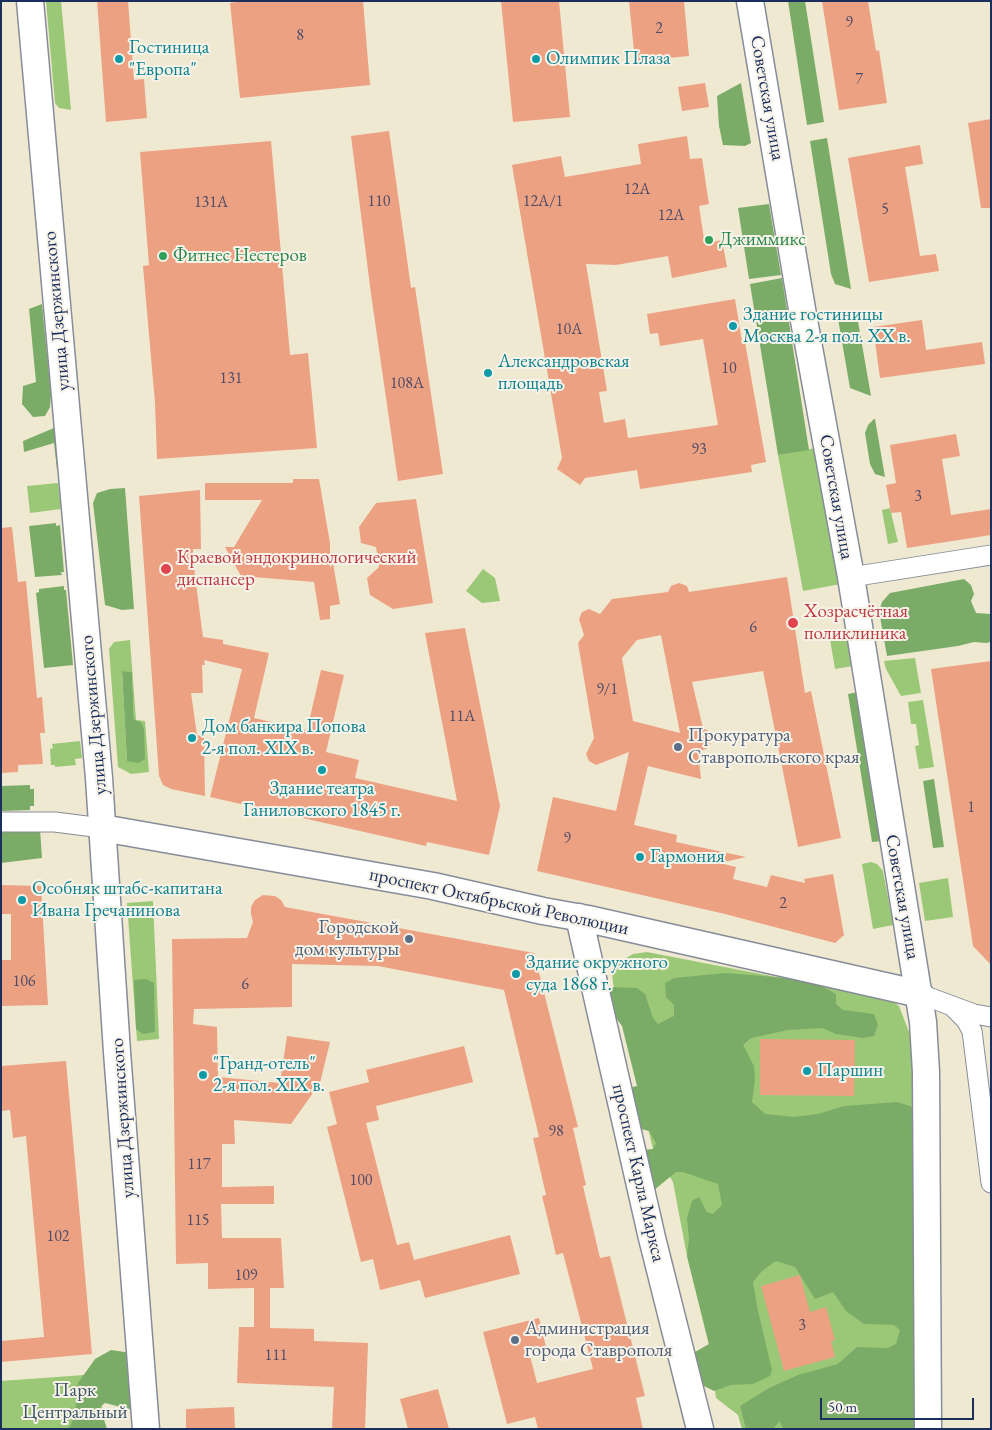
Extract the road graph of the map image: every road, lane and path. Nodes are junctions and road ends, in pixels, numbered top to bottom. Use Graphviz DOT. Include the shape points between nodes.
graph roads {
  1 [pos="30,1"];
  2 [pos="750,1"];
  3 [pos="991,555"];
  4 [pos="851,577"];
  5 [pos="1,822"];
  6 [pos="102,828"];
  7 [pos="579,917"];
  8 [pos="920,994"];
  9 [pos="952,1006"];
  10 [pos="991,1017"];
  11 [pos="991,1183"];
  12 [pos="146,1429"];
  13 [pos="700,1429"];
  14 [pos="928,1429"];
  1 -- 6 [label="main road, улица Дзержинского"];
  2 -- 4 [label="main road, Советская улица"];
  3 -- 4 [label="street"];
  4 -- 8 [label="main road, Советская улица"];
  5 -- 6 [label="street, проспект Октябрьской Революции" via="55,822"];
  6 -- 7 [label="main road, проспект Октябрьской Революции" via="433,886"];
  6 -- 12 [label="main road, улица Дзержинского"];
  7 -- 8 [label="main road, проспект Октябрьской Революции"];
  7 -- 13 [label="main road, проспект Карла Маркса" via="652,1238"];
  8 -- 9 [label="street, проспект Октябрьской Революции"];
  8 -- 14 [label="main road" via="926,1072"];
  9 -- 10 [label="street, проспект Октябрьской Революции"];
  9 -- 11 [label="street" via="966,1020 974,1040"];
}
